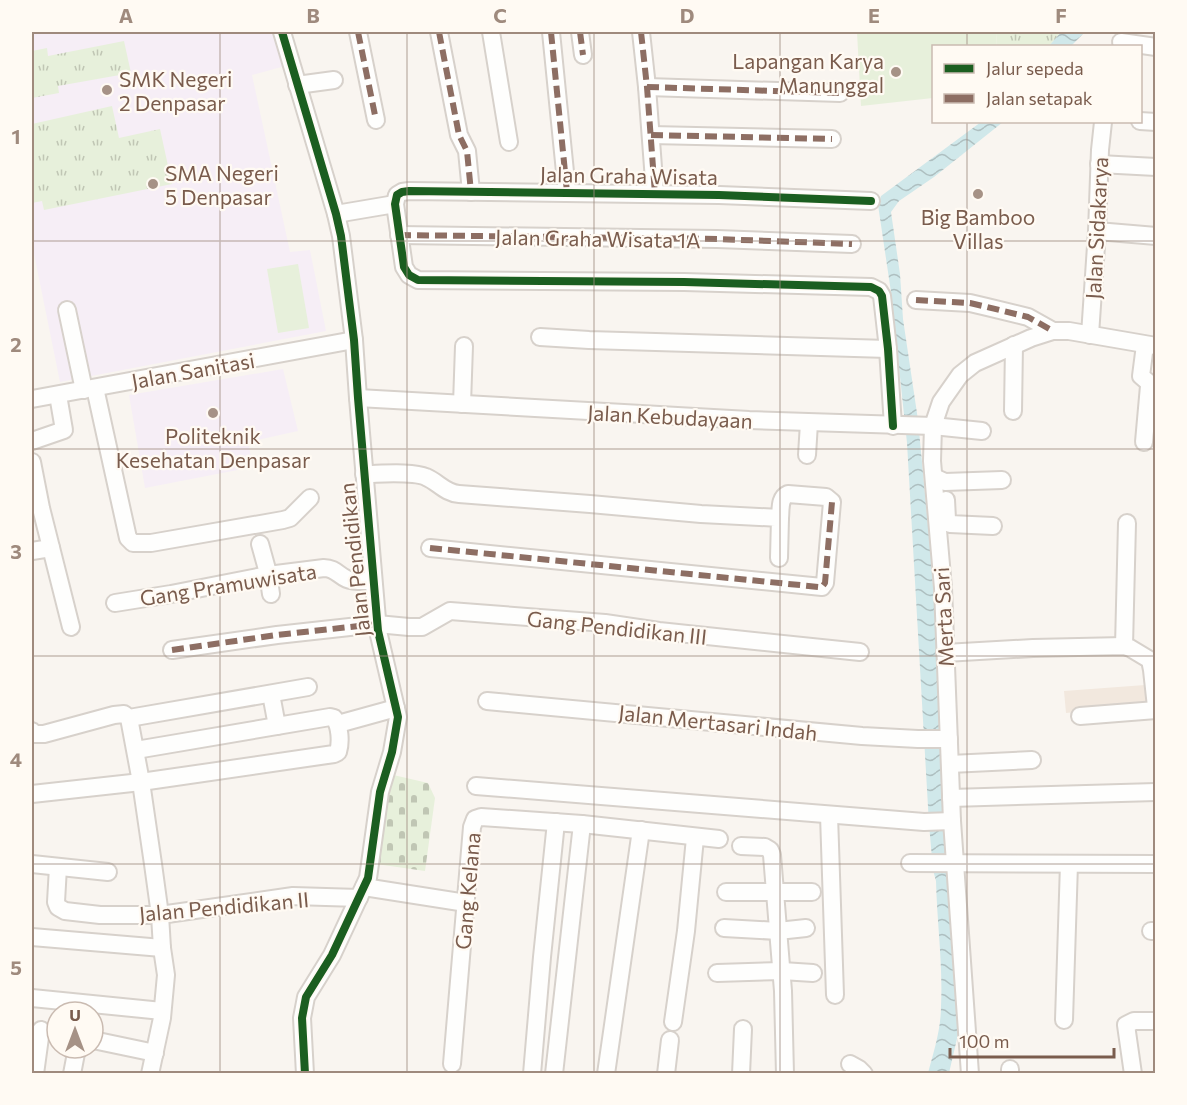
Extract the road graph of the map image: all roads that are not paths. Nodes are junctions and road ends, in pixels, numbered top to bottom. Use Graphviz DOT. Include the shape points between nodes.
graph roads {
  1 [pos="282,32"];
  2 [pos="358,32"];
  3 [pos="439,32"];
  4 [pos="490,32"];
  5 [pos="551,32"];
  6 [pos="580,32"];
  7 [pos="641,32"];
  8 [pos="1122,40"];
  9 [pos="1155,47"];
  10 [pos="583,56"];
  11 [pos="334,80"];
  12 [pos="297,85"];
  13 [pos="647,87"];
  14 [pos="840,93"];
  15 [pos="376,120"];
  16 [pos="1103,123"];
  17 [pos="651,135"];
  18 [pos="832,139"];
  19 [pos="508,142"];
  20 [pos="1100,164"];
  21 [pos="1155,167"];
  22 [pos="471,192"];
  23 [pos="567,192"];
  24 [pos="654,194"];
  25 [pos="871,201"];
  26 [pos="395,204"];
  27 [pos="336,214"];
  28 [pos="1098,231"];
  29 [pos="399,235"];
  30 [pos="1155,236"];
  31 [pos="852,244"];
  32 [pos="916,300"];
  33 [pos="67,310"];
  34 [pos="1053,331"];
  35 [pos="1090,335"];
  36 [pos="540,337"];
  37 [pos="354,340"];
  38 [pos="1014,345"];
  39 [pos="1150,345"];
  40 [pos="464,346"];
  41 [pos="888,349"];
  42 [pos="89,389"];
  43 [pos="58,395"];
  44 [pos="358,398"];
  45 [pos="32,399"];
  46 [pos="462,404"];
  47 [pos="1013,411"];
  48 [pos="809,423"];
  49 [pos="896,426"];
  50 [pos="927,426"];
  51 [pos="982,430"];
  52 [pos="32,441"];
  53 [pos="1144,442"];
  54 [pos="807,455"];
  55 [pos="32,462"];
  56 [pos="364,474"];
  57 [pos="939,479"];
  58 [pos="1002,480"];
  59 [pos="310,498"];
  60 [pos="36,509"];
  61 [pos="780,518"];
  62 [pos="1127,523"];
  63 [pos="993,526"];
  64 [pos="260,544"];
  65 [pos="51,548"];
  66 [pos="430,548"];
  67 [pos="32,551"];
  68 [pos="779,558"];
  69 [pos="268,576"];
  70 [pos="373,581"];
  71 [pos="271,594"];
  72 [pos="115,603"];
  73 [pos="377,624"];
  74 [pos="71,627"];
  75 [pos="1124,646"];
  76 [pos="172,650"];
  77 [pos="860,652"];
  78 [pos="945,653"];
  79 [pos="308,687"];
  80 [pos="1155,687"];
  81 [pos="271,694"];
  82 [pos="487,701"];
  83 [pos="396,708"];
  84 [pos="1155,709"];
  85 [pos="1080,716"];
  86 [pos="129,718"];
  87 [pos="338,724"];
  88 [pos="277,726"];
  89 [pos="32,731"];
  90 [pos="947,739"];
  91 [pos="136,750"];
  92 [pos="1032,760"];
  93 [pos="950,764"];
  94 [pos="141,782"];
  95 [pos="476,786"];
  96 [pos="1155,792"];
  97 [pos="32,794"];
  98 [pos="951,798"];
  99 [pos="829,814"];
  100 [pos="950,821"];
  101 [pos="556,822"];
  102 [pos="582,824"];
  103 [pos="641,830"];
  104 [pos="695,838"];
  105 [pos="718,839"];
  106 [pos="741,846"];
  107 [pos="910,863"];
  108 [pos="955,863"];
  109 [pos="32,864"];
  110 [pos="1069,864"];
  111 [pos="1155,864"];
  112 [pos="58,867"];
  113 [pos="108,872"];
  114 [pos="775,891"];
  115 [pos="726,892"];
  116 [pos="812,892"];
  117 [pos="362,893"];
  118 [pos="466,903"];
  119 [pos="160,915"];
  120 [pos="724,928"];
  121 [pos="806,928"];
  122 [pos="778,931"];
  123 [pos="32,937"];
  124 [pos="162,948"];
  125 [pos="782,971"];
  126 [pos="717,973"];
  127 [pos="813,973"];
  128 [pos="835,995"];
  129 [pos="32,998"];
  130 [pos="162,1011"];
  131 [pos="1064,1020"];
  132 [pos="1155,1021"];
  133 [pos="673,1022"];
  134 [pos="743,1029"];
  135 [pos="43,1031"];
  136 [pos="670,1040"];
  137 [pos="105,1043"];
  138 [pos="155,1053"];
  139 [pos="452,1064"];
  140 [pos="850,1064"];
  141 [pos="34,1074"];
  142 [pos="150,1074"];
  143 [pos="305,1074"];
  144 [pos="532,1074"];
  145 [pos="554,1074"];
  146 [pos="606,1074"];
  147 [pos="666,1074"];
  148 [pos="741,1074"];
  149 [pos="785,1074"];
  150 [pos="864,1074"];
  151 [pos="970,1074"];
  152 [pos="1133,1074"];
  1 -- 12 [label="street, Jalan Pendidikan"];
  2 -- 15 [label="street"];
  3 -- 22 [label="street" via="459,135 467,151"];
  4 -- 19 [label="street"];
  5 -- 23 [label="street"];
  6 -- 10 [label="street"];
  7 -- 13 [label="street"];
  8 -- 9 [label="street"];
  11 -- 12 [label="street"];
  12 -- 27 [label="street, Jalan Pendidikan"];
  13 -- 14 [label="street"];
  13 -- 17 [label="street"];
  16 -- 20 [label="street, Jalan Sidakarya"];
  17 -- 18 [label="street"];
  17 -- 24 [label="street"];
  20 -- 21 [label="street"];
  20 -- 28 [label="street, Jalan Sidakarya"];
  22 -- 23 [label="street, Jalan Graha Wisata"];
  22 -- 26 [label="street, Jalan Graha Wisata" via="402,192"];
  23 -- 24 [label="street, Jalan Graha Wisata"];
  24 -- 25 [label="street, Jalan Graha Wisata"];
  26 -- 27 [label="street, Jalan Graha Wisata"];
  26 -- 29 [label="street"];
  27 -- 37 [label="street, Jalan Pendidikan"];
  28 -- 30 [label="street"];
  28 -- 35 [label="street, Jalan Sidakarya"];
  29 -- 31 [label="street, Jalan Graha Wisata 1A"];
  29 -- 41 [label="street" via="404,267 418,280 871,287 882,296"];
  32 -- 34 [label="street" via="970,303 1028,317"];
  33 -- 42 [label="street"];
  34 -- 35 [label="street, Merta Sari"];
  34 -- 38 [label="street, Merta Sari"];
  35 -- 39 [label="street, Merta Sari"];
  36 -- 41 [label="street"];
  37 -- 42 [label="street, Jalan Sanitasi"];
  37 -- 44 [label="street, Jalan Pendidikan"];
  38 -- 47 [label="street"];
  38 -- 50 [label="street, Merta Sari" via="975,363 960,375"];
  39 -- 53 [label="street" via="1141,376 1149,386"];
  40 -- 46 [label="street"];
  41 -- 49 [label="street"];
  42 -- 43 [label="street, Jalan Sanitasi"];
  42 -- 59 [label="street" via="128,538 134,543 284,520"];
  43 -- 45 [label="street, Jalan Sanitasi"];
  43 -- 52 [label="street" via="64,430"];
  44 -- 46 [label="street, Jalan Kebudayaan"];
  44 -- 56 [label="street, Jalan Pendidikan"];
  46 -- 48 [label="street, Jalan Kebudayaan"];
  48 -- 49 [label="street, Jalan Kebudayaan"];
  48 -- 54 [label="street"];
  49 -- 50 [label="street, Jalan Kebudayaan"];
  50 -- 51 [label="street, Jalan Kebudayaan"];
  50 -- 57 [label="street, Merta Sari"];
  55 -- 60 [label="street"];
  56 -- 61 [label="street" via="418,474 448,492 459,494"];
  56 -- 70 [label="street, Jalan Pendidikan"];
  57 -- 58 [label="street"];
  57 -- 63 [label="street" via="950,524"];
  57 -- 78 [label="street, Merta Sari"];
  60 -- 65 [label="street"];
  61 -- 66 [label="street" via="784,495 826,497 832,502 822,586"];
  61 -- 68 [label="street"];
  62 -- 75 [label="street"];
  64 -- 69 [label="street"];
  65 -- 67 [label="street"];
  65 -- 74 [label="street"];
  69 -- 70 [label="street, Gang Pramuwisata" via="331,568 345,579"];
  69 -- 71 [label="street"];
  69 -- 72 [label="street, Gang Pramuwisata"];
  70 -- 73 [label="street, Jalan Pendidikan"];
  73 -- 76 [label="street, Gang Pendidikan III"];
  73 -- 77 [label="street, Gang Pendidikan III" via="422,627 457,611 605,623"];
  73 -- 83 [label="street, Jalan Pendidikan"];
  75 -- 78 [label="street"];
  75 -- 80 [label="street" via="1150,660"];
  78 -- 90 [label="street, Merta Sari"];
  79 -- 81 [label="street"];
  80 -- 84 [label="street"];
  81 -- 86 [label="street"];
  81 -- 88 [label="street"];
  82 -- 90 [label="street, Jalan Mertasari Indah" via="862,736"];
  83 -- 87 [label="street"];
  83 -- 117 [label="street, Jalan Pendidikan" via="392,752 380,792 372,859"];
  84 -- 85 [label="street"];
  86 -- 89 [label="street" via="114,715 44,735"];
  86 -- 91 [label="street"];
  87 -- 88 [label="street" via="330,717"];
  87 -- 94 [label="street" via="339,747 334,754"];
  88 -- 91 [label="street"];
  90 -- 93 [label="street, Merta Sari"];
  91 -- 94 [label="street"];
  92 -- 93 [label="street"];
  93 -- 98 [label="street, Merta Sari"];
  94 -- 97 [label="street"];
  94 -- 119 [label="street"];
  95 -- 99 [label="street"];
  96 -- 98 [label="street"];
  98 -- 100 [label="street, Merta Sari"];
  99 -- 100 [label="street"];
  99 -- 128 [label="street"];
  100 -- 108 [label="street, Merta Sari"];
  101 -- 102 [label="street, Gang Kelana"];
  101 -- 118 [label="street, Gang Kelana" via="481,816 475,819"];
  101 -- 144 [label="street"];
  102 -- 103 [label="street, Gang Kelana"];
  102 -- 145 [label="street"];
  103 -- 104 [label="street, Gang Kelana"];
  103 -- 146 [label="street"];
  104 -- 105 [label="street, Gang Kelana"];
  104 -- 133 [label="street"];
  106 -- 114 [label="street" via="770,850"];
  107 -- 108 [label="street"];
  108 -- 110 [label="street"];
  108 -- 151 [label="street, Merta Sari"];
  109 -- 112 [label="street"];
  110 -- 111 [label="street"];
  110 -- 131 [label="street"];
  112 -- 113 [label="street"];
  112 -- 119 [label="street, Jalan Pendidikan II" via="56,902 65,911"];
  114 -- 115 [label="street"];
  114 -- 116 [label="street"];
  114 -- 122 [label="street"];
  117 -- 118 [label="street, Jalan Pendidikan II"];
  117 -- 119 [label="street, Jalan Pendidikan II" via="293,896"];
  117 -- 143 [label="street, Jalan Pendidikan" via="306,997"];
  118 -- 139 [label="street, Gang Kelana"];
  119 -- 124 [label="street"];
  120 -- 122 [label="street"];
  121 -- 122 [label="street"];
  122 -- 125 [label="street"];
  123 -- 124 [label="street"];
  124 -- 130 [label="street" via="166,975"];
  125 -- 126 [label="street"];
  125 -- 127 [label="street"];
  125 -- 149 [label="street"];
  129 -- 130 [label="street"];
  130 -- 138 [label="street"];
  132 -- 152 [label="street" via="1126,1025"];
  134 -- 148 [label="street"];
  135 -- 141 [label="street"];
  136 -- 147 [label="street"];
  137 -- 138 [label="street"];
  138 -- 142 [label="street"];
  140 -- 150 [label="street"];
}
